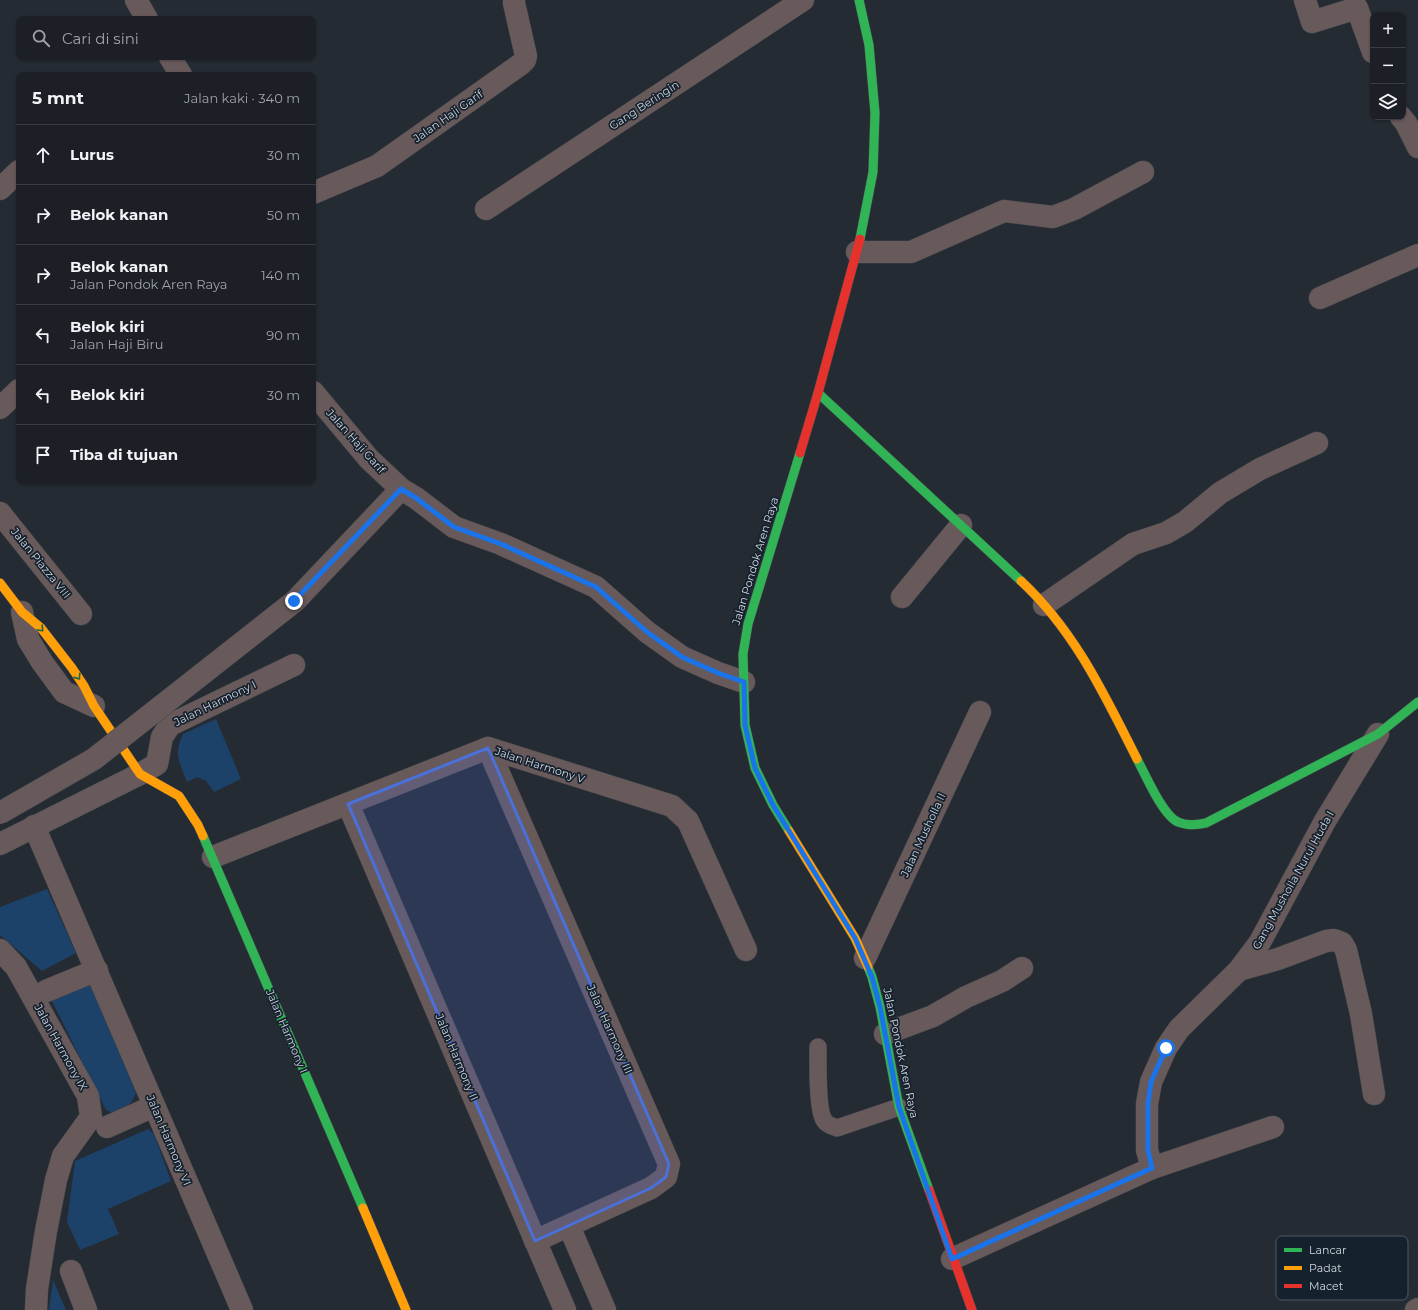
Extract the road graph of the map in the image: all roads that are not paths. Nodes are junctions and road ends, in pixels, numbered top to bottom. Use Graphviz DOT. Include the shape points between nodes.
graph roads {
  1 [pos="136,0"];
  2 [pos="514,0"];
  3 [pos="803,0"];
  4 [pos="859,0"];
  5 [pos="1305,0"];
  6 [pos="145,16"];
  7 [pos="1372,48"];
  8 [pos="172,60"];
  9 [pos="179,72"];
  10 [pos="1404,120"];
  11 [pos="1418,147"];
  12 [pos="1143,172"];
  13 [pos="16,175"];
  14 [pos="0,189"];
  15 [pos="316,192"];
  16 [pos="486,209"];
  17 [pos="857,252"];
  18 [pos="1418,255"];
  19 [pos="1320,298"];
  20 [pos="16,393"];
  21 [pos="818,393"];
  22 [pos="316,396"];
  23 [pos="0,408"];
  24 [pos="1316,443"];
  25 [pos="401,489"];
  26 [pos="0,513"];
  27 [pos="961,525"];
  28 [pos="0,583"];
  29 [pos="902,597"];
  30 [pos="1044,605"];
  31 [pos="22,612"];
  32 [pos="81,614"];
  33 [pos="294,665"];
  34 [pos="744,682"];
  35 [pos="1418,702"];
  36 [pos="94,706"];
  37 [pos="980,712"];
  38 [pos="1378,734"];
  39 [pos="488,748"];
  40 [pos="140,774"];
  41 [pos="348,804"];
  42 [pos="0,813"];
  43 [pos="34,826"];
  44 [pos="0,844"];
  45 [pos="213,856"];
  46 [pos="0,950"];
  47 [pos="746,950"];
  48 [pos="865,958"];
  49 [pos="1022,968"];
  50 [pos="97,970"];
  51 [pos="1239,970"];
  52 [pos="46,991"];
  53 [pos="885,1034"];
  54 [pos="818,1047"];
  55 [pos="1374,1094"];
  56 [pos="154,1106"];
  57 [pos="899,1107"];
  58 [pos="108,1127"];
  59 [pos="1272,1127"];
  60 [pos="1152,1168"];
  61 [pos="569,1226"];
  62 [pos="536,1241"];
  63 [pos="952,1259"];
  64 [pos="71,1271"];
  65 [pos="563,1309"];
  66 [pos="36,1310"];
  67 [pos="86,1310"];
  68 [pos="242,1310"];
  69 [pos="406,1310"];
  70 [pos="605,1310"];
  71 [pos="972,1310"];
  1 -- 6 [label="street"];
  2 -- 15 [label="street, Jalan Haji Garif" via="526,56 521,64 377,166"];
  3 -- 16 [label="street, Gang Beringin"];
  4 -- 17 [label="street, Jalan Pondok Aren Raya" via="869,45 876,113 873,172"];
  5 -- 7 [label="street" via="1312,22 1357,8"];
  8 -- 9 [label="street"];
  10 -- 11 [label="street"];
  12 -- 17 [label="street" via="1074,209 1053,217 1004,211 911,252"];
  13 -- 14 [label="street"];
  17 -- 21 [label="street, Jalan Pondok Aren Raya"];
  18 -- 19 [label="street"];
  20 -- 23 [label="street"];
  21 -- 27 [label="street"];
  21 -- 34 [label="street, Jalan Pondok Aren Raya" via="748,624 743,654"];
  22 -- 25 [label="street, Jalan Haji Garif" via="369,459"];
  24 -- 30 [label="street" via="1260,469 1220,493 1185,522 1166,533 1133,544"];
  25 -- 34 [label="street, Jalan Haji Garif" via="454,527 501,544 596,587 647,632 682,657"];
  25 -- 42 [label="street, bridge" via="294,601 94,759"];
  26 -- 32 [label="street, Jalan Piazza VIII"];
  27 -- 29 [label="street"];
  27 -- 30 [label="street"];
  28 -- 31 [label="street, Jalan Harmony I"];
  30 -- 38 [label="street" via="1066,632 1093,673 1162,807 1177,822 1194,825 1206,823"];
  31 -- 36 [label="street, Jalan Harmony I" via="28,638 64,692"];
  33 -- 40 [label="street, Jalan Harmony I" via="170,725 162,737 157,764"];
  34 -- 48 [label="street, Jalan Pondok Aren Raya" via="745,725 755,768 773,805"];
  35 -- 38 [label="street"];
  36 -- 40 [label="street, Jalan Harmony I"];
  37 -- 48 [label="street, Jalan Musholla II"];
  38 -- 51 [label="street, Gang Musholla Nurul Huda I" via="1325,821 1260,942"];
  39 -- 41 [label="street, Jalan Harmony V"];
  39 -- 47 [label="street, Jalan Harmony V" via="672,806 688,821"];
  39 -- 61 [label="street, Jalan Harmony III" via="669,1164 666,1177 652,1188"];
  40 -- 43 [label="street, Jalan Harmony I"];
  40 -- 45 [label="street, Jalan Harmony I" via="179,796 198,825"];
  41 -- 45 [label="street, Jalan Harmony V"];
  41 -- 62 [label="street, Jalan Harmony II"];
  43 -- 44 [label="street, Jalan Harmony I"];
  43 -- 50 [label="street, Jalan Harmony VI"];
  45 -- 69 [label="street, Jalan Harmony I"];
  46 -- 66 [label="street, Jalan Harmony IX" via="16,967 88,1096 91,1117 63,1156 56,1180 37,1289"];
  48 -- 53 [label="street, Jalan Pondok Aren Raya"];
  49 -- 53 [label="street" via="934,1016"];
  50 -- 52 [label="street"];
  50 -- 56 [label="street, Jalan Harmony VI"];
  51 -- 55 [label="street" via="1326,941 1342,943 1346,950 1361,1014"];
  51 -- 60 [label="street, Gang Musholla Nurul Huda I" via="1179,1029 1166,1048 1151,1082 1148,1104 1148,1150"];
  53 -- 57 [label="street, Jalan Pondok Aren Raya"];
  54 -- 57 [label="lane" via="820,1108 824,1120 830,1126 837,1128"];
  56 -- 58 [label="street"];
  56 -- 68 [label="street, Jalan Harmony VI"];
  57 -- 63 [label="street, Jalan Pondok Aren Raya"];
  59 -- 60 [label="street"];
  60 -- 63 [label="street"];
  61 -- 62 [label="street, Jalan Harmony III"];
  61 -- 70 [label="street"];
  62 -- 65 [label="street, Jalan Harmony II"];
  63 -- 71 [label="street, Jalan Pondok Aren Raya"];
  64 -- 67 [label="street"];
}
